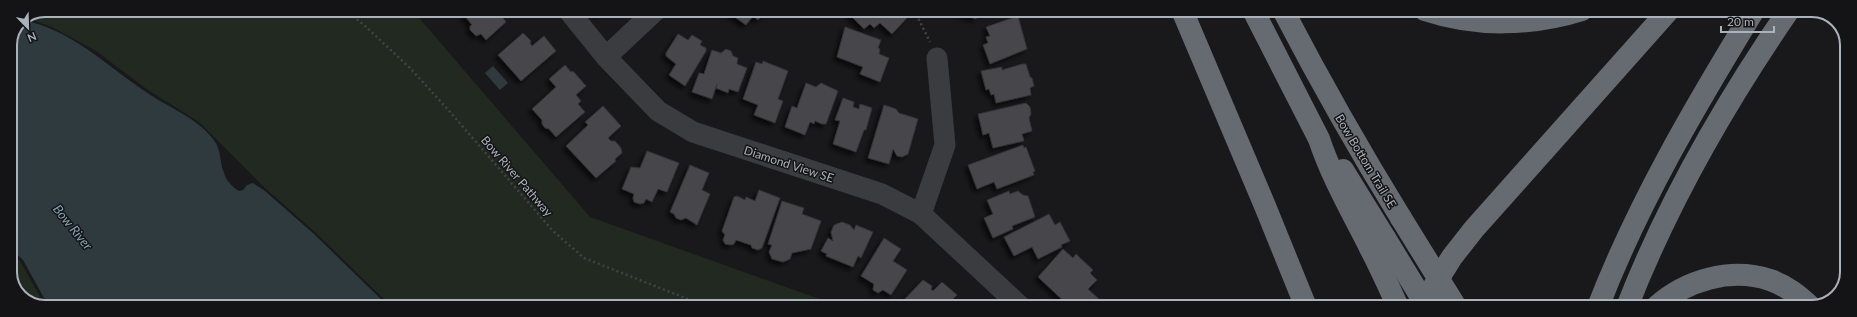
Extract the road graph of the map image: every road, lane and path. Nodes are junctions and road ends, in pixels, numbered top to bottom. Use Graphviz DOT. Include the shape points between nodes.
graph roads {
  1 [pos="354,17"];
  2 [pos="574,17"];
  3 [pos="649,17"];
  4 [pos="917,17"];
  5 [pos="1185,17"];
  6 [pos="1257,17"];
  7 [pos="1287,17"];
  8 [pos="1454,17"];
  9 [pos="1555,17"];
  10 [pos="1663,17"];
  11 [pos="1750,17"];
  12 [pos="1785,17"];
  13 [pos="606,57"];
  14 [pos="937,58"];
  15 [pos="921,214"];
  16 [pos="1378,243"];
  17 [pos="690,300"];
  18 [pos="1013,300"];
  19 [pos="1303,300"];
  20 [pos="1396,300"];
  21 [pos="1422,300"];
  22 [pos="1425,300"];
  23 [pos="1452,300"];
  24 [pos="1601,300"];
  25 [pos="1630,300"];
  26 [pos="1665,300"];
  27 [pos="1803,300"];
  1 -- 17 [label="path, Bow River Pathway" via="410,68 553,231 584,258"];
  2 -- 13 [label="street, Diamond View SE"];
  3 -- 13 [label="street"];
  4 -- 14 [label="path"];
  5 -- 19 [label="highway"];
  6 -- 16 [label="highway" via="1319,139 1336,158"];
  7 -- 23 [label="highway, Bow Bottom Trail SE, bridge" via="1326,92"];
  8 -- 9 [label="highway" via="1518,23"];
  10 -- 22 [label="highway" via="1474,230 1452,257"];
  11 -- 24 [label="highway" via="1714,75 1658,177"];
  12 -- 25 [label="highway" via="1695,161 1659,231"];
  13 -- 15 [label="street, Diamond View SE" via="658,111 693,132 882,194"];
  14 -- 15 [label="street" via="945,145"];
  15 -- 18 [label="street, Diamond View SE"];
  16 -- 20 [label="highway"];
  16 -- 21 [label="highway, bridge"];
  26 -- 27 [label="highway" via="1680,289 1708,279 1735,274 1770,280"];
}
